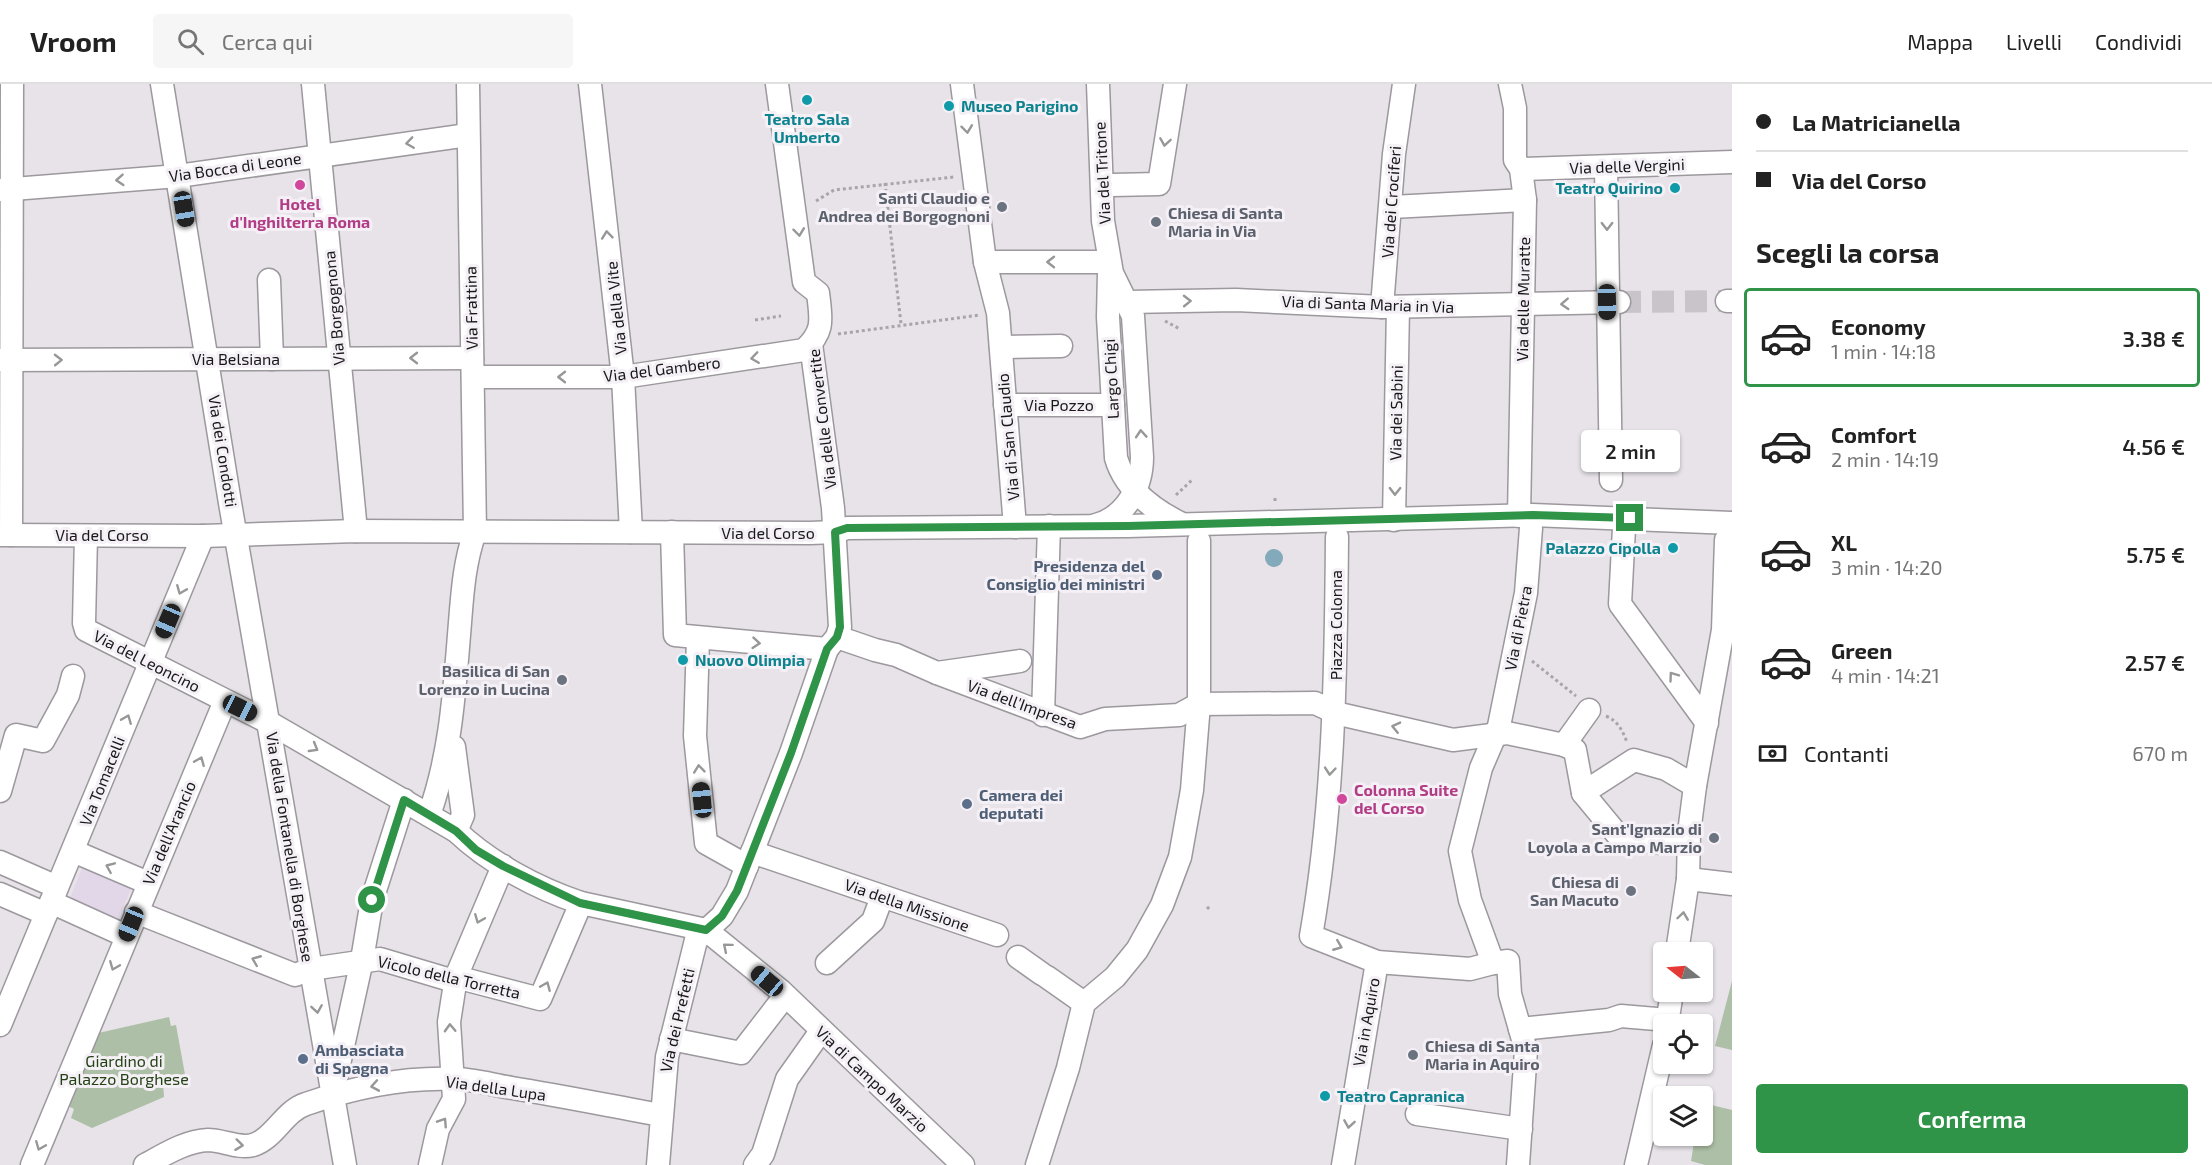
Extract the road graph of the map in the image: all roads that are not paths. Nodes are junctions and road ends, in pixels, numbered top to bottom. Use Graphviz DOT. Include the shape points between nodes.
graph roads {
  1 [pos="12,84"];
  2 [pos="162,84"];
  3 [pos="313,84"];
  4 [pos="468,84"];
  5 [pos="591,84"];
  6 [pos="777,84"];
  7 [pos="962,84"];
  8 [pos="1098,84"];
  9 [pos="1110,84"];
  10 [pos="1175,84"];
  11 [pos="1510,84"];
  12 [pos="1403,91"];
  13 [pos="468,135"];
  14 [pos="319,156"];
  15 [pos="1732,162"];
  16 [pos="1606,167"];
  17 [pos="1527,168"];
  18 [pos="178,176"];
  19 [pos="1112,185"];
  20 [pos="6,189"];
  21 [pos="1525,200"];
  22 [pos="1392,207"];
  23 [pos="985,262"];
  24 [pos="1109,262"];
  25 [pos="268,280"];
  26 [pos="1128,302"];
  27 [pos="1613,302"];
  28 [pos="1524,306"];
  29 [pos="1390,307"];
  30 [pos="811,344"];
  31 [pos="1061,346"];
  32 [pos="1001,347"];
  33 [pos="208,358"];
  34 [pos="272,359"];
  35 [pos="339,359"];
  36 [pos="6,360"];
  37 [pos="473,368"];
  38 [pos="623,377"];
  39 [pos="1005,405"];
  40 [pos="1113,405"];
  41 [pos="1611,480"];
  42 [pos="1135,491"];
  43 [pos="1394,520"];
  44 [pos="1525,522"];
  45 [pos="1180,523"];
  46 [pos="1049,526"];
  47 [pos="1091,526"];
  48 [pos="1015,527"];
  49 [pos="1624,528"];
  50 [pos="356,531"];
  51 [pos="475,532"];
  52 [pos="631,532"];
  53 [pos="672,532"];
  54 [pos="835,532"];
  55 [pos="1729,532"];
  56 [pos="236,534"];
  57 [pos="5,535"];
  58 [pos="86,536"];
  59 [pos="203,536"];
  60 [pos="1337,537"];
  61 [pos="1199,541"];
  62 [pos="248,599"];
  63 [pos="1728,630"];
  64 [pos="698,638"];
  65 [pos="832,643"];
  66 [pos="1020,661"];
  67 [pos="150,664"];
  68 [pos="938,673"];
  69 [pos="73,676"];
  70 [pos="225,701"];
  71 [pos="1586,706"];
  72 [pos="1333,712"];
  73 [pos="1192,714"];
  74 [pos="1043,715"];
  75 [pos="270,723"];
  76 [pos="1707,723"];
  77 [pos="451,725"];
  78 [pos="1501,731"];
  79 [pos="1564,745"];
  80 [pos="1695,786"];
  81 [pos="0,791"];
  82 [pos="1583,794"];
  83 [pos="404,800"];
  84 [pos="429,815"];
  85 [pos="456,831"];
  86 [pos="1689,833"];
  87 [pos="73,851"];
  88 [pos="750,859"];
  89 [pos="0,862"];
  90 [pos="503,866"];
  91 [pos="1688,872"];
  92 [pos="148,883"];
  93 [pos="1732,884"];
  94 [pos="0,894"];
  95 [pos="882,897"];
  96 [pos="52,901"];
  97 [pos="580,903"];
  98 [pos="136,912"];
  99 [pos="706,930"];
  100 [pos="126,936"];
  101 [pos="997,936"];
  102 [pos="1678,942"];
  103 [pos="1018,957"];
  104 [pos="362,960"];
  105 [pos="1377,962"];
  106 [pos="827,963"];
  107 [pos="1493,963"];
  108 [pos="311,969"];
  109 [pos="456,977"];
  110 [pos="783,994"];
  111 [pos="1087,1001"];
  112 [pos="1653,1020"];
  113 [pos="0,1025"];
  114 [pos="1520,1029"];
  115 [pos="821,1031"];
  116 [pos="671,1039"];
  117 [pos="1657,1074"];
  118 [pos="454,1078"];
  119 [pos="332,1096"];
  120 [pos="661,1114"];
  121 [pos="1417,1114"];
  122 [pos="1521,1129"];
  123 [pos="32,1165"];
  124 [pos="145,1165"];
  125 [pos="345,1165"];
  126 [pos="430,1165"];
  127 [pos="658,1165"];
  128 [pos="755,1165"];
  129 [pos="963,1165"];
  130 [pos="1036,1165"];
  131 [pos="1343,1165"];
  132 [pos="1518,1165"];
  133 [pos="1636,1165"];
  1 -- 20 [label="street"];
  2 -- 18 [label="street, Via dei Condotti"];
  3 -- 14 [label="street, Via Borgognona"];
  4 -- 13 [label="street, Via Frattina"];
  38 -- 5 [label="street, Via della Vite, one-way"];
  6 -- 30 [label="street, Via delle Convertite, one-way" via="804,282 818,293 822,326"];
  7 -- 23 [label="street, Via di San Claudio, one-way"];
  8 -- 24 [label="street, Via del Tritone" via="1103,221"];
  9 -- 19 [label="street, Via del Tritone"];
  10 -- 19 [label="street, one-way" via="1158,184"];
  11 -- 17 [label="street, Via delle Muratte" via="1515,108 1515,160"];
  12 -- 22 [label="street, Via dei Crociferi" via="1394,154"];
  13 -- 14 [label="street, Via Bocca di Leone, one-way"];
  13 -- 37 [label="street, Via Frattina"];
  14 -- 18 [label="street, Via Bocca di Leone"];
  14 -- 35 [label="street, Via Borgognona"];
  15 -- 16 [label="street, Via delle Vergini"];
  16 -- 17 [label="street, Via delle Vergini"];
  16 -- 27 [label="street, one-way"];
  17 -- 21 [label="street, Via delle Muratte"];
  18 -- 20 [label="street, Via Bocca di Leone, one-way"];
  18 -- 33 [label="street, Via dei Condotti"];
  19 -- 24 [label="street, Via del Tritone"];
  20 -- 36 [label="street"];
  21 -- 22 [label="street"];
  21 -- 28 [label="street, Via delle Muratte"];
  22 -- 29 [label="street, Via dei Crociferi"];
  24 -- 23 [label="street, one-way"];
  23 -- 32 [label="street, Via di San Claudio"];
  24 -- 26 [label="street, Via del Tritone"];
  24 -- 40 [label="street, Largo Chigi"];
  25 -- 34 [label="street"];
  26 -- 29 [label="street, Via di Santa Maria in Via, one-way" via="1236,300"];
  42 -- 26 [label="street, Largo Chigi, one-way" via="1142,449 1133,316"];
  27 -- 28 [label="street, Via di Santa Maria in Via, one-way"];
  27 -- 41 [label="street"];
  28 -- 29 [label="street, Via di Santa Maria in Via"];
  28 -- 44 [label="street, Via delle Muratte"];
  29 -- 43 [label="street, Via dei Sabini, one-way"];
  30 -- 38 [label="street, Via del Gambero, one-way" via="804,350"];
  30 -- 54 [label="street, Via delle Convertite"];
  31 -- 32 [label="street"];
  32 -- 39 [label="street, Via di San Claudio"];
  33 -- 34 [label="street, Via Belsiana"];
  36 -- 33 [label="street, Via Belsiana, one-way"];
  33 -- 56 [label="street, Via dei Condotti"];
  34 -- 35 [label="street, Via Belsiana"];
  37 -- 35 [label="street, Via Belsiana, one-way"];
  35 -- 50 [label="street, Via Borgognona"];
  36 -- 57 [label="street"];
  38 -- 37 [label="street, Via del Gambero, one-way"];
  37 -- 51 [label="street, Via Frattina"];
  38 -- 52 [label="street, Via della Vite"];
  39 -- 40 [label="street, Via Pozzo"];
  39 -- 48 [label="street, Via di San Claudio"];
  40 -- 42 [label="street, Largo Chigi" via="1116,458"];
  42 -- 45 [label="street, Largo Chigi"];
  42 -- 47 [label="street, Largo Chigi" via="1116,516"];
  43 -- 44 [label="street, Via del Corso"];
  43 -- 45 [label="street, Via del Corso"];
  44 -- 55 [label="street, Via del Corso" via="1622,517"];
  44 -- 78 [label="street, Via di Pietra" via="1526,593"];
  45 -- 47 [label="street, Via del Corso"];
  46 -- 47 [label="street, Via del Corso"];
  46 -- 48 [label="street, Via del Corso"];
  46 -- 74 [label="street"];
  48 -- 54 [label="street, Via del Corso" via="847,528"];
  76 -- 49 [label="street, one-way" via="1620,604"];
  50 -- 51 [label="street, Via del Corso"];
  50 -- 56 [label="street, Via del Corso"];
  51 -- 52 [label="street, Via del Corso"];
  51 -- 77 [label="street" via="465,559"];
  52 -- 53 [label="street, Via del Corso"];
  53 -- 54 [label="street, Via del Corso"];
  53 -- 64 [label="street, Via dell'Impresa" via="675,635"];
  54 -- 65 [label="street, Via delle Convertite" via="840,627"];
  55 -- 63 [label="street"];
  56 -- 59 [label="street, Via del Corso"];
  56 -- 62 [label="street, Via dei Condotti"];
  57 -- 58 [label="street, Via del Corso"];
  58 -- 59 [label="street, Via del Corso"];
  58 -- 67 [label="street, Via del Leoncino" via="86,630"];
  59 -- 67 [label="street, Via Tomacelli, one-way"];
  60 -- 72 [label="street, Piazza Colonna"];
  61 -- 73 [label="street"];
  62 -- 75 [label="street, Via della Fontanella di Borghese"];
  63 -- 76 [label="street"];
  64 -- 65 [label="street, Via dell'Impresa, one-way"];
  88 -- 64 [label="street, Via della Missione, one-way" via="706,843 695,736"];
  65 -- 68 [label="street, Via dell'Impresa" via="896,655"];
  65 -- 88 [label="street, Via dei Prefetti"];
  66 -- 68 [label="street, Via dell'Impresa"];
  67 -- 70 [label="street, Via del Leoncino"];
  87 -- 67 [label="street, Via Tomacelli, one-way"];
  68 -- 74 [label="street, Via dell'Impresa"];
  69 -- 81 [label="street" via="68,695 43,741 16,735"];
  70 -- 75 [label="street, Via del Leoncino"];
  92 -- 70 [label="street, Via dell'Arancio, one-way"];
  71 -- 79 [label="street"];
  72 -- 73 [label="street" via="1315,703"];
  78 -- 72 [label="street, one-way" via="1453,740"];
  72 -- 105 [label="street, Piazza Colonna, one-way" via="1320,886 1311,936"];
  73 -- 74 [label="street, Via dell'Impresa" via="1105,719 1080,727"];
  73 -- 111 [label="street" via="1192,790 1173,879 1137,950 1115,978"];
  75 -- 83 [label="street, Via del Leoncino, one-way"];
  75 -- 108 [label="street, Via della Fontanella di Borghese"];
  76 -- 80 [label="street"];
  77 -- 84 [label="street" via="442,780"];
  77 -- 85 [label="street" via="463,814"];
  78 -- 79 [label="street"];
  78 -- 107 [label="street, Via di Pietra" via="1481,768 1460,851 1470,900"];
  79 -- 82 [label="street" via="1575,750"];
  80 -- 82 [label="street" via="1666,769 1634,760"];
  80 -- 86 [label="street"];
  82 -- 86 [label="street" via="1622,839 1663,843"];
  83 -- 84 [label="street"];
  83 -- 104 [label="street" via="372,900"];
  84 -- 85 [label="street"];
  85 -- 90 [label="street" via="476,850"];
  86 -- 91 [label="street"];
  92 -- 87 [label="street, one-way"];
  87 -- 96 [label="street, Via Tomacelli"];
  88 -- 95 [label="street, Via della Missione" via="817,875"];
  88 -- 99 [label="street, Via dei Prefetti" via="727,910"];
  89 -- 96 [label="street"];
  90 -- 97 [label="street"];
  90 -- 109 [label="street, one-way"];
  91 -- 93 [label="street"];
  102 -- 91 [label="street, one-way"];
  92 -- 98 [label="street, Via dell'Arancio"];
  94 -- 96 [label="street"];
  95 -- 101 [label="street, Via della Missione"];
  95 -- 106 [label="street" via="873,921"];
  96 -- 100 [label="street"];
  96 -- 113 [label="street, Via Tomacelli"];
  97 -- 99 [label="street"];
  109 -- 97 [label="street, Vicolo della Torretta, one-way" via="540,999"];
  98 -- 100 [label="street, Via dell'Arancio"];
  108 -- 98 [label="street, Vicolo della Torretta, one-way" via="295,975"];
  110 -- 99 [label="street, Via di Campo Marzio, one-way"];
  99 -- 116 [label="street, Via dei Prefetti" via="696,940"];
  100 -- 123 [label="street, Via dell'Arancio, one-way"];
  103 -- 111 [label="street"];
  104 -- 108 [label="street, Vicolo della Torretta"];
  104 -- 109 [label="street, Vicolo della Torretta" via="380,959 447,978"];
  104 -- 119 [label="street"];
  105 -- 107 [label="street" via="1470,969"];
  105 -- 131 [label="street, Via in Aquiro, one-way"];
  107 -- 114 [label="street" via="1508,961 1510,994"];
  108 -- 119 [label="street, Via della Fontanella di Borghese, one-way"];
  118 -- 109 [label="street, one-way" via="449,1022"];
  110 -- 115 [label="street, Via di Campo Marzio"];
  110 -- 116 [label="street" via="741,1053"];
  111 -- 130 [label="street"];
  112 -- 114 [label="street" via="1621,1016"];
  114 -- 122 [label="street" via="1526,1050"];
  115 -- 128 [label="street" via="787,1079 763,1154"];
  115 -- 129 [label="street, Via di Campo Marzio"];
  116 -- 120 [label="street, Via dei Prefetti"];
  117 -- 133 [label="street"];
  118 -- 119 [label="street, Via della Lupa, one-way" via="393,1083"];
  118 -- 120 [label="street, Via della Lupa"];
  126 -- 118 [label="street, one-way" via="438,1129 454,1099"];
  124 -- 119 [label="street, Via della Lupa, one-way" via="182,1146 210,1140 242,1146 255,1144 295,1108"];
  119 -- 125 [label="street, Via della Fontanella di Borghese"];
  120 -- 127 [label="street, Via dei Prefetti"];
  121 -- 122 [label="street"];
  122 -- 132 [label="street"];
}
